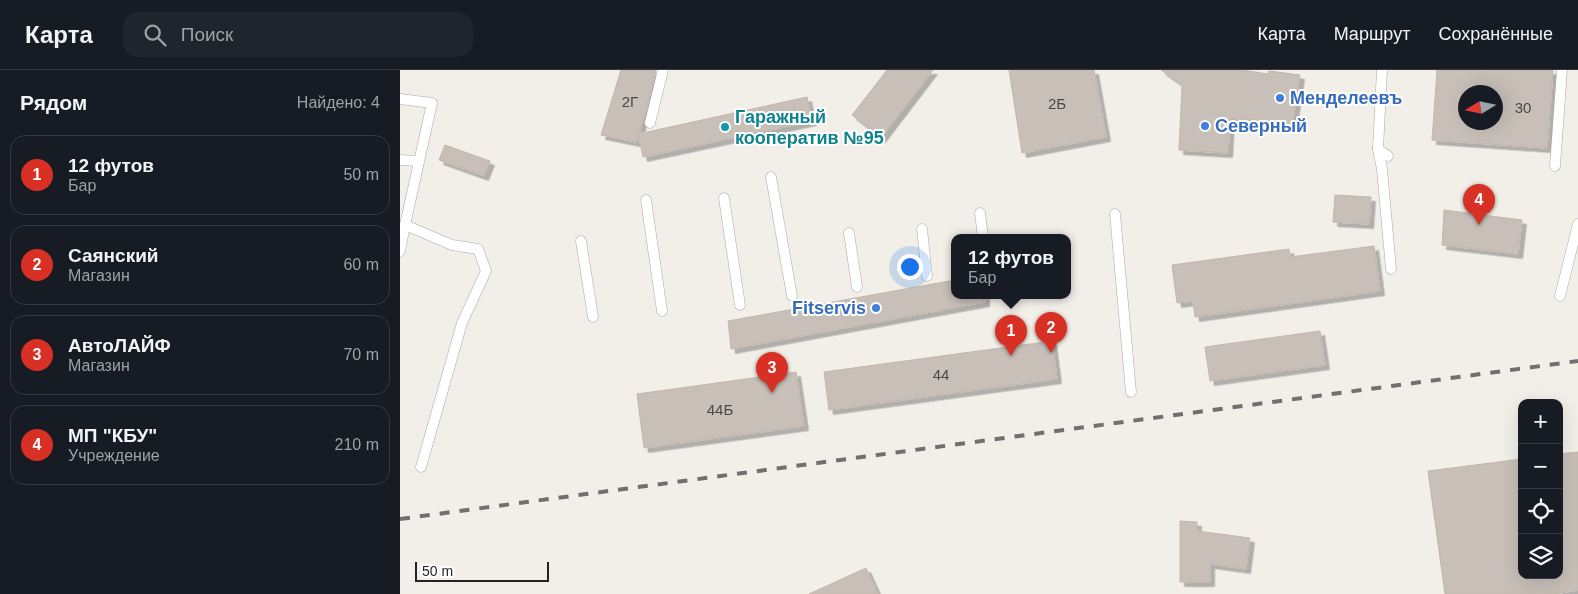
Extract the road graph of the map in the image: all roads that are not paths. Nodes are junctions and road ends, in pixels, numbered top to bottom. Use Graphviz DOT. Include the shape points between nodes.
graph roads {
  1 [pos="663,70"];
  2 [pos="1382,70"];
  3 [pos="1562,70"];
  4 [pos="400,99"];
  5 [pos="650,123"];
  6 [pos="1378,149"];
  7 [pos="1388,156"];
  8 [pos="400,160"];
  9 [pos="418,161"];
  10 [pos="1555,166"];
  11 [pos="772,177"];
  12 [pos="724,198"];
  13 [pos="646,200"];
  14 [pos="980,213"];
  15 [pos="1115,214"];
  16 [pos="1578,224"];
  17 [pos="403,228"];
  18 [pos="922,229"];
  19 [pos="849,233"];
  20 [pos="983,234"];
  21 [pos="581,241"];
  22 [pos="400,251"];
  23 [pos="1391,269"];
  24 [pos="927,276"];
  25 [pos="857,287"];
  26 [pos="792,296"];
  27 [pos="1560,296"];
  28 [pos="740,304"];
  29 [pos="662,311"];
  30 [pos="593,317"];
  31 [pos="1131,392"];
  32 [pos="421,467"];
  1 -- 5 [label="lane"];
  2 -- 6 [label="lane"];
  3 -- 10 [label="lane"];
  4 -- 9 [label="lane" via="432,102"];
  6 -- 7 [label="lane"];
  6 -- 23 [label="lane"];
  8 -- 9 [label="lane"];
  9 -- 17 [label="lane"];
  11 -- 26 [label="lane"];
  12 -- 28 [label="lane"];
  13 -- 29 [label="lane"];
  14 -- 20 [label="lane"];
  15 -- 31 [label="lane"];
  16 -- 27 [label="lane"];
  17 -- 22 [label="lane"];
  17 -- 32 [label="lane" via="452,245 478,250 486,271 462,323"];
  18 -- 24 [label="lane"];
  19 -- 25 [label="lane"];
  21 -- 30 [label="lane"];
}
